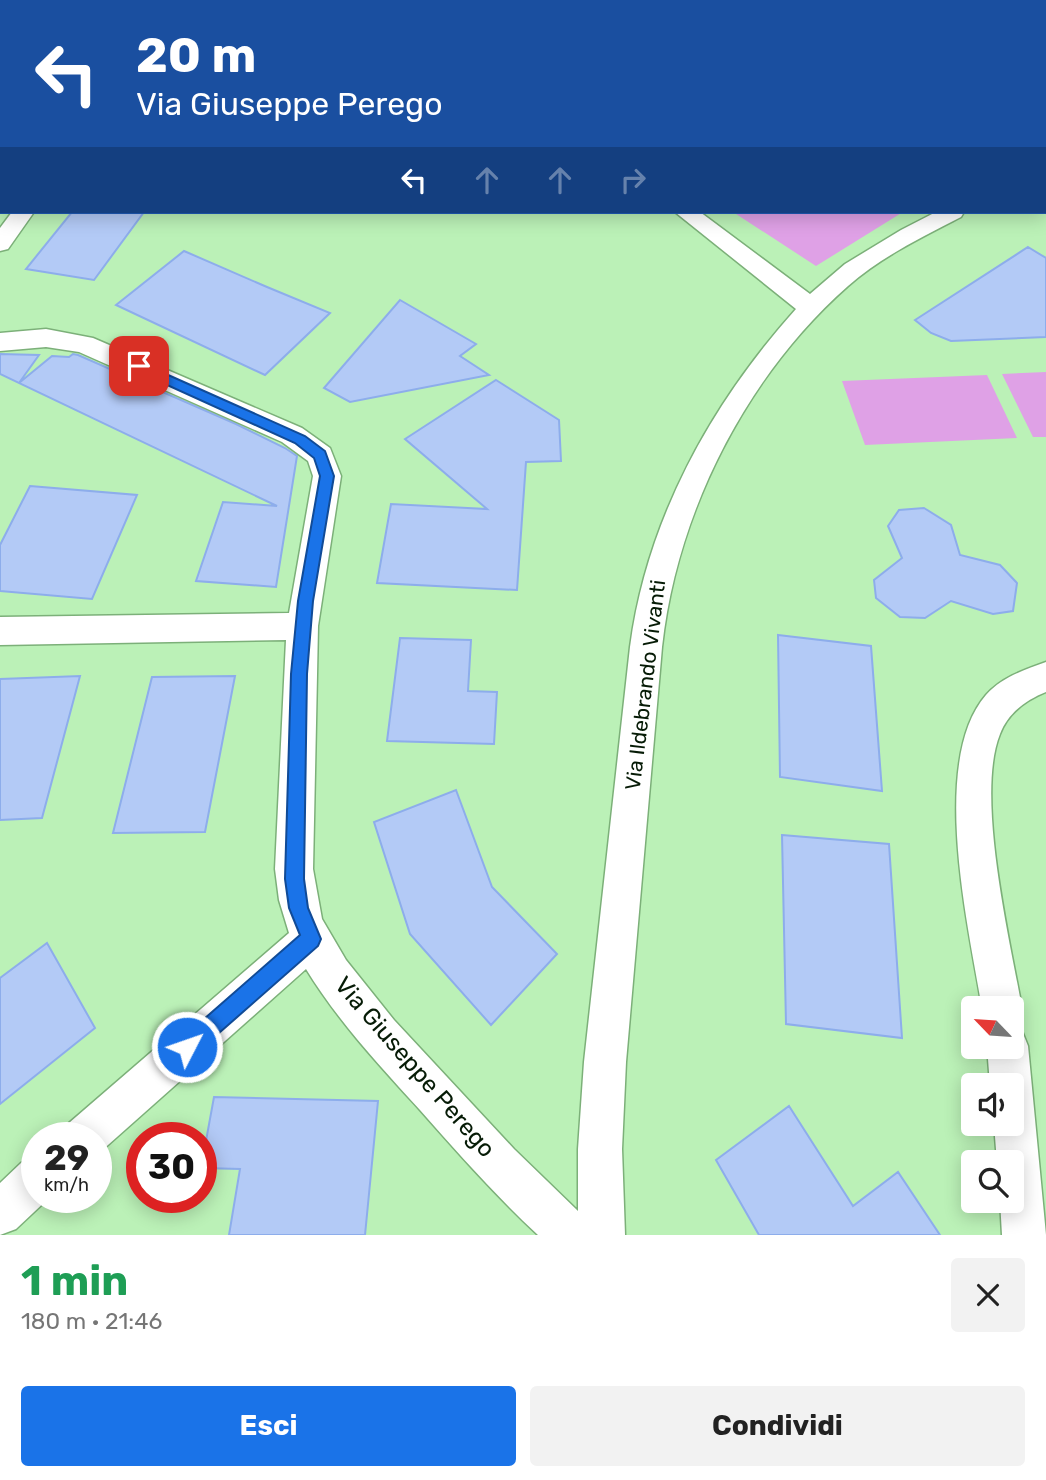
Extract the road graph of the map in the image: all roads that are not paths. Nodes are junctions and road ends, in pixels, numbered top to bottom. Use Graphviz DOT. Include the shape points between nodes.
graph roads {
  1 [pos="22,214"];
  2 [pos="689,214"];
  3 [pos="949,214"];
  4 [pos="0,244"];
  5 [pos="810,307"];
  6 [pos="0,341"];
  7 [pos="302,626"];
  8 [pos="0,631"];
  9 [pos="1046,677"];
  10 [pos="311,939"];
  11 [pos="1000,996"];
  12 [pos="102,1122"];
  13 [pos="1016,1136"];
  14 [pos="21,1194"];
  15 [pos="0,1213"];
  16 [pos="570,1235"];
  17 [pos="602,1235"];
  18 [pos="1025,1235"];
  1 -- 4 [label="street"];
  2 -- 5 [label="street"];
  3 -- 5 [label="street, Via Ildebrando Vivanti" via="863,263"];
  5 -- 17 [label="street, Via Ildebrando Vivanti" via="765,362 716,443 679,513 656,582 646,644 604,1086"];
  6 -- 7 [label="street, Via Giuseppe Perego" via="46,338 84,344 292,435 320,455 327,468 327,483"];
  7 -- 8 [label="street"];
  7 -- 10 [label="street, Via Giuseppe Perego" via="294,869 299,908"];
  9 -- 11 [label="street" via="1017,688 995,709 982,737 974,776 982,883"];
  10 -- 12 [label="street"];
  10 -- 16 [label="street, Via Giuseppe Perego" via="390,1046"];
  13 -- 18 [label="street"];
  14 -- 15 [label="street"];
}
